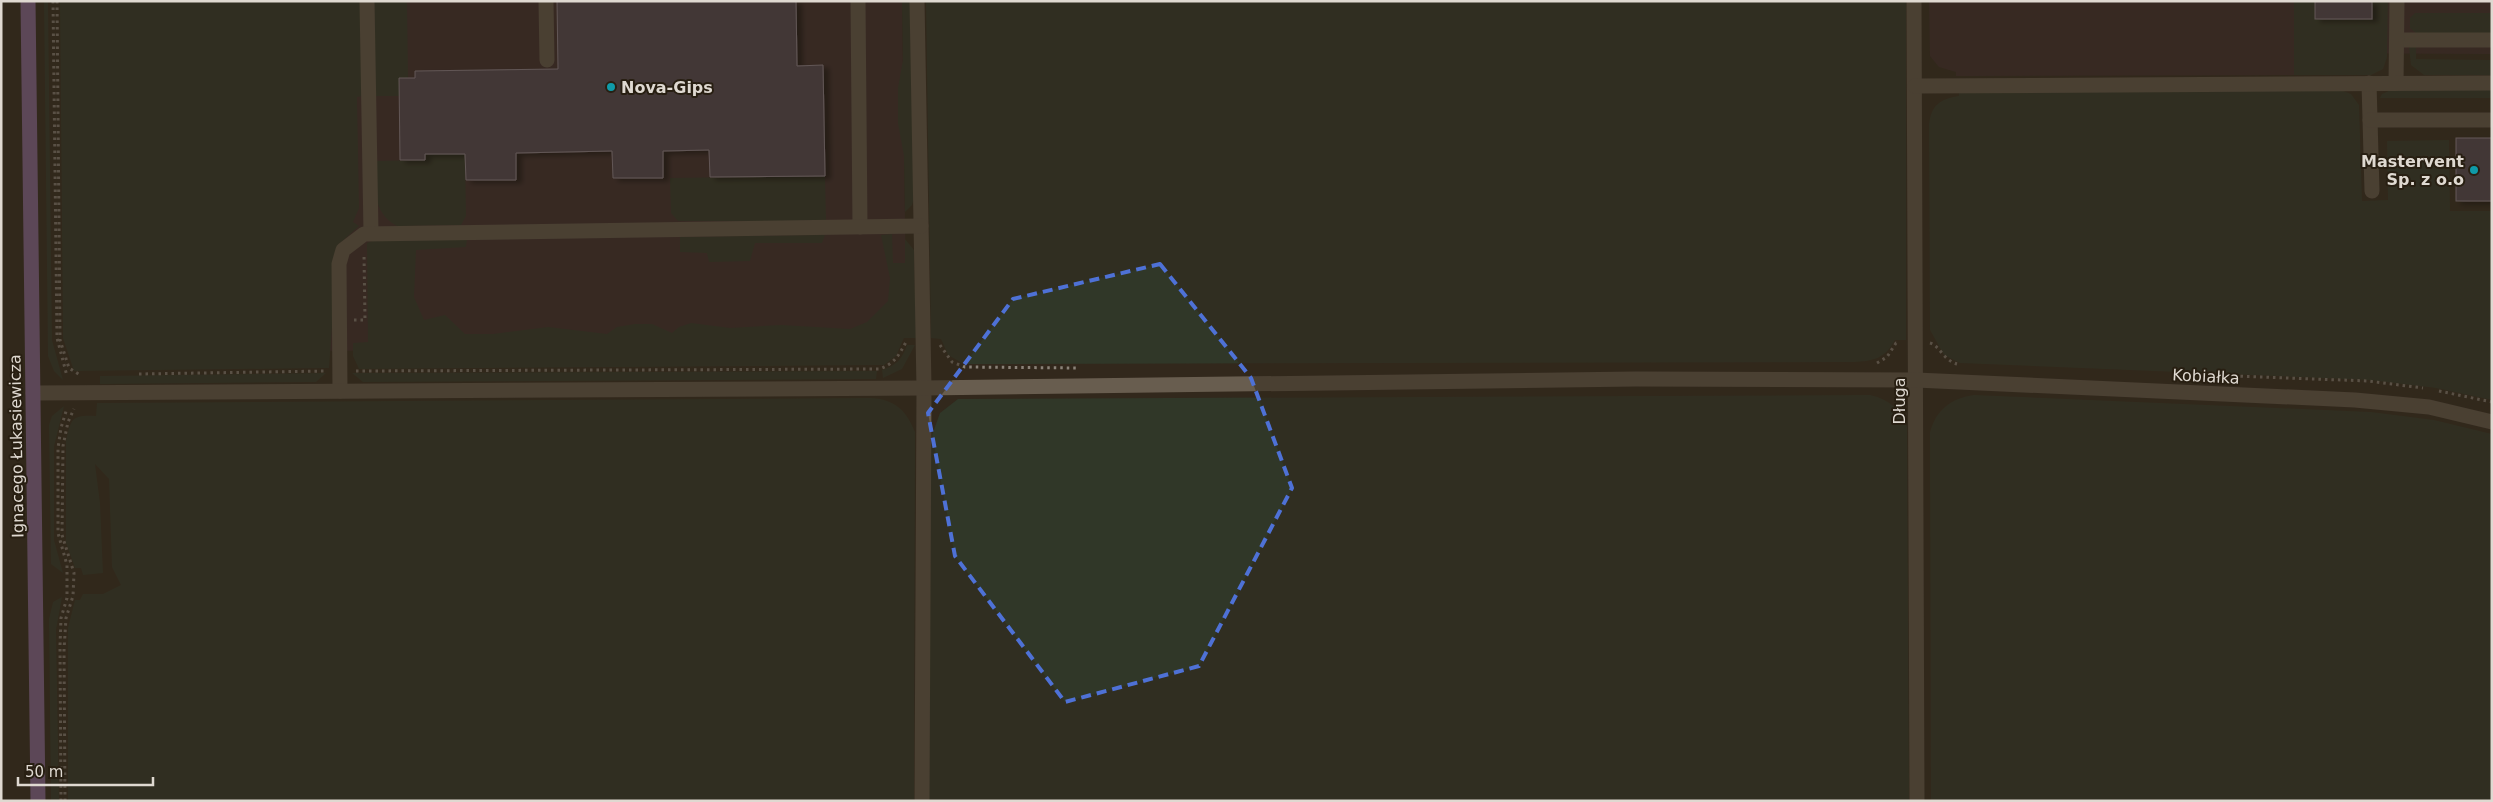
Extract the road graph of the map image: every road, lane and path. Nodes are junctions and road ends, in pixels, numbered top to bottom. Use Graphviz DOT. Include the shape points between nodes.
graph roads {
  1 [pos="28,1"];
  2 [pos="57,1"];
  3 [pos="367,1"];
  4 [pos="546,1"];
  5 [pos="858,1"];
  6 [pos="917,1"];
  7 [pos="1914,1"];
  8 [pos="2397,1"];
  9 [pos="2397,40"];
  10 [pos="2492,40"];
  11 [pos="547,60"];
  12 [pos="2369,83"];
  13 [pos="2396,83"];
  14 [pos="2492,83"];
  15 [pos="1915,86"];
  16 [pos="2370,120"];
  17 [pos="2492,120"];
  18 [pos="2372,192"];
  19 [pos="921,226"];
  20 [pos="860,227"];
  21 [pos="368,234"];
  22 [pos="350,321"];
  23 [pos="923,341"];
  24 [pos="1925,341"];
  25 [pos="1875,364"];
  26 [pos="1961,365"];
  27 [pos="349,368"];
  28 [pos="1082,368"];
  29 [pos="129,374"];
  30 [pos="89,375"];
  31 [pos="2201,375"];
  32 [pos="80,376"];
  33 [pos="1916,380"];
  34 [pos="924,388"];
  35 [pos="2425,388"];
  36 [pos="2434,390"];
  37 [pos="340,391"];
  38 [pos="79,393"];
  39 [pos="33,394"];
  40 [pos="2492,402"];
  41 [pos="2492,422"];
  42 [pos="38,801"];
  43 [pos="65,801"];
  44 [pos="922,801"];
  45 [pos="1917,801"];
  1 -- 39 [label="main road, Ignacego Łukasiewicza"];
  2 -- 32 [label="path" via="60,340 69,368"];
  3 -- 21 [label="street"];
  4 -- 11 [label="street"];
  5 -- 20 [label="street"];
  6 -- 19 [label="street"];
  7 -- 15 [label="street, Długa"];
  8 -- 9 [label="street"];
  9 -- 10 [label="street"];
  9 -- 13 [label="street"];
  12 -- 13 [label="street"];
  12 -- 15 [label="street"];
  12 -- 16 [label="street"];
  13 -- 14 [label="street"];
  15 -- 24 [label="street, Długa"];
  16 -- 17 [label="street"];
  16 -- 18 [label="street"];
  19 -- 20 [label="street"];
  19 -- 23 [label="street"];
  20 -- 21 [label="street"];
  21 -- 22 [label="path" via="365,320"];
  21 -- 27 [label="street" via="343,250 340,264"];
  23 -- 27 [label="path" via="906,342 899,356 880,369"];
  23 -- 28 [label="path" via="939,341 947,358 965,367"];
  23 -- 34 [label="street"];
  24 -- 25 [label="path" via="1896,343 1887,357"];
  24 -- 26 [label="path" via="1935,344 1948,361"];
  24 -- 33 [label="street, Długa"];
  27 -- 29 [label="path"];
  27 -- 37 [label="street"];
  30 -- 32 [label="path"];
  31 -- 35 [label="path" via="2368,381"];
  32 -- 38 [label="path"];
  33 -- 34 [label="street, Kobiałka" via="1636,379"];
  33 -- 41 [label="street, Kobiałka" via="2355,400 2429,407"];
  33 -- 45 [label="street, Długa"];
  34 -- 37 [label="street, Kobiałka"];
  34 -- 44 [label="street"];
  36 -- 40 [label="path"];
  37 -- 38 [label="street, Kobiałka"];
  38 -- 39 [label="street, Kobiałka"];
  38 -- 43 [label="path" via="79,403 68,422 63,446 62,535 74,573 64,650"];
  39 -- 42 [label="main road, Ignacego Łukasiewicza"];
}
